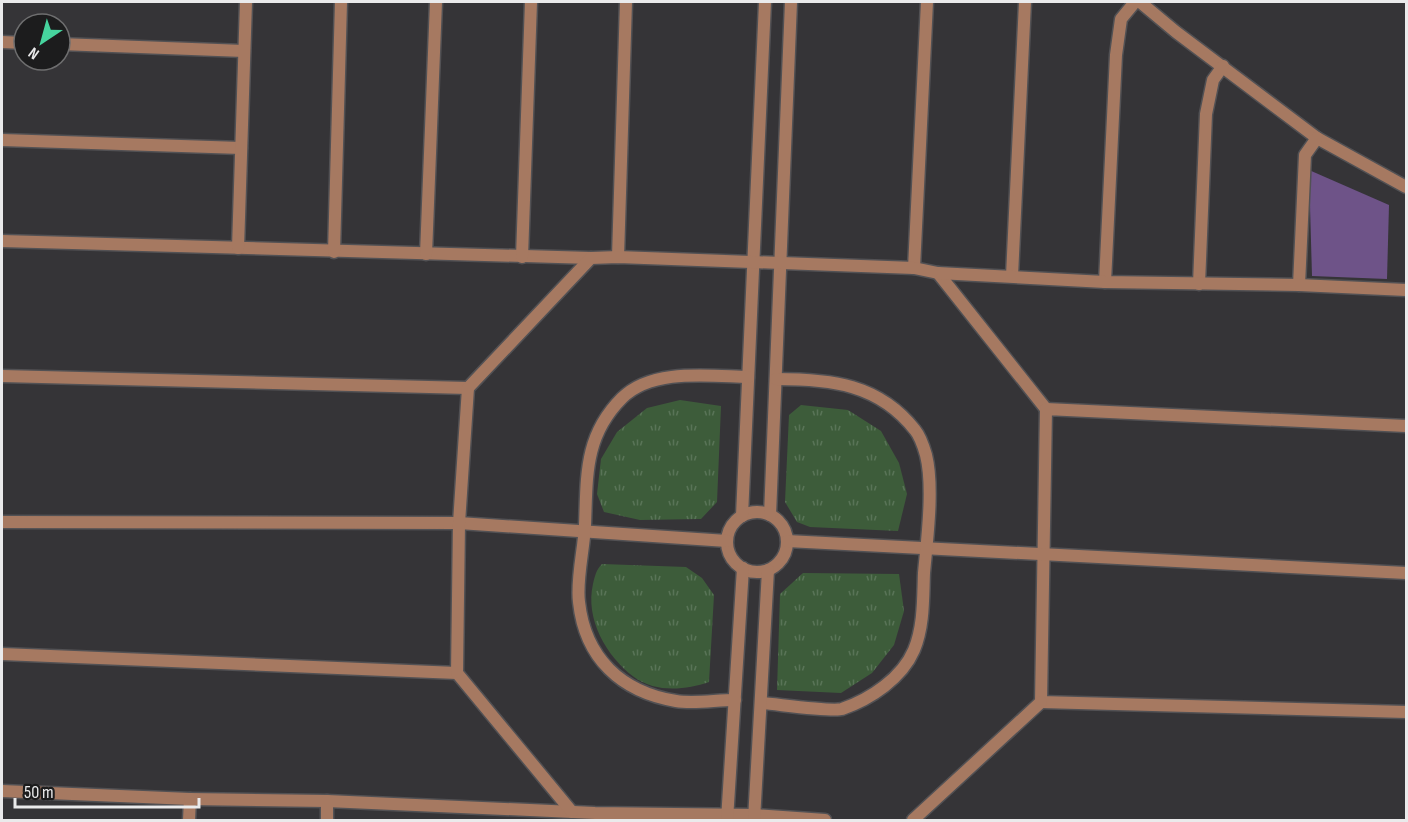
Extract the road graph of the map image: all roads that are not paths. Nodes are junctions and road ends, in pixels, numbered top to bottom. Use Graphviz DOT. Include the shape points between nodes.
graph roads {
  1 [pos="246,2"];
  2 [pos="341,2"];
  3 [pos="436,2"];
  4 [pos="531,2"];
  5 [pos="626,2"];
  6 [pos="765,2"];
  7 [pos="791,2"];
  8 [pos="927,2"];
  9 [pos="1025,2"];
  10 [pos="1137,2"];
  11 [pos="72,44"];
  12 [pos="244,51"];
  13 [pos="1222,66"];
  14 [pos="1317,138"];
  15 [pos="2,140"];
  16 [pos="241,148"];
  17 [pos="1407,187"];
  18 [pos="2,241"];
  19 [pos="238,248"];
  20 [pos="334,252"];
  21 [pos="426,254"];
  22 [pos="522,257"];
  23 [pos="618,257"];
  24 [pos="591,258"];
  25 [pos="753,263"];
  26 [pos="780,264"];
  27 [pos="914,268"];
  28 [pos="938,273"];
  29 [pos="1012,276"];
  30 [pos="1105,282"];
  31 [pos="1199,284"];
  32 [pos="1299,285"];
  33 [pos="1407,290"];
  34 [pos="2,376"];
  35 [pos="748,377"];
  36 [pos="776,379"];
  37 [pos="468,388"];
  38 [pos="1046,409"];
  39 [pos="1407,426"];
  40 [pos="770,515"];
  41 [pos="742,516"];
  42 [pos="2,522"];
  43 [pos="459,523"];
  44 [pos="584,531"];
  45 [pos="727,541"];
  46 [pos="787,541"];
  47 [pos="926,549"];
  48 [pos="1044,554"];
  49 [pos="743,568"];
  50 [pos="768,570"];
  51 [pos="1407,573"];
  52 [pos="2,654"];
  53 [pos="457,673"];
  54 [pos="735,700"];
  55 [pos="1041,702"];
  56 [pos="761,703"];
  57 [pos="1407,712"];
  58 [pos="2,791"];
  59 [pos="190,799"];
  60 [pos="327,801"];
  61 [pos="572,812"];
  62 [pos="464,814"];
  63 [pos="595,817"];
  64 [pos="728,818"];
  65 [pos="754,818"];
  66 [pos="189,820"];
  67 [pos="327,820"];
  68 [pos="825,820"];
  69 [pos="914,820"];
  1 -- 12 [label="street"];
  2 -- 20 [label="street"];
  3 -- 21 [label="street"];
  4 -- 22 [label="street"];
  5 -- 23 [label="street"];
  6 -- 25 [label="street"];
  7 -- 26 [label="street"];
  8 -- 27 [label="street"];
  9 -- 29 [label="street"];
  10 -- 13 [label="street"];
  10 -- 30 [label="street" via="1121,19 1116,55"];
  11 -- 12 [label="street"];
  12 -- 16 [label="street"];
  13 -- 14 [label="street"];
  13 -- 31 [label="street" via="1213,80 1206,114"];
  14 -- 17 [label="street"];
  14 -- 32 [label="street" via="1305,154"];
  15 -- 16 [label="street"];
  16 -- 19 [label="street"];
  18 -- 19 [label="street"];
  19 -- 20 [label="street"];
  20 -- 21 [label="street"];
  21 -- 22 [label="street"];
  22 -- 24 [label="street"];
  23 -- 24 [label="street"];
  23 -- 25 [label="street"];
  24 -- 37 [label="street"];
  25 -- 26 [label="street"];
  25 -- 35 [label="street"];
  26 -- 27 [label="street"];
  26 -- 36 [label="street"];
  27 -- 28 [label="street"];
  28 -- 29 [label="street"];
  28 -- 38 [label="street"];
  29 -- 30 [label="street"];
  30 -- 31 [label="street"];
  31 -- 32 [label="street"];
  32 -- 33 [label="street"];
  34 -- 37 [label="street"];
  35 -- 41 [label="street"];
  35 -- 44 [label="street" via="693,375 651,379 622,397 597,432 588,462"];
  36 -- 40 [label="street"];
  36 -- 47 [label="street" via="816,379 866,391 894,408 917,432 926,456 929,488"];
  37 -- 43 [label="street"];
  38 -- 39 [label="street"];
  38 -- 48 [label="street"];
  40 -- 41 [label="street" via="751,512"];
  40 -- 46 [label="street" via="779,521"];
  41 -- 45 [label="street" via="729,531"];
  42 -- 43 [label="street"];
  43 -- 44 [label="street"];
  43 -- 53 [label="street"];
  44 -- 45 [label="street"];
  44 -- 54 [label="street" via="578,601 585,635 604,666 641,692 678,702"];
  45 -- 49 [label="street" via="728,552"];
  46 -- 47 [label="street"];
  46 -- 50 [label="street" via="785,553"];
  47 -- 48 [label="street"];
  47 -- 56 [label="street" via="921,627 914,651 898,676 867,698 840,710"];
  48 -- 51 [label="street"];
  48 -- 55 [label="street"];
  49 -- 50 [label="street"];
  49 -- 54 [label="street"];
  50 -- 56 [label="street"];
  52 -- 53 [label="street"];
  53 -- 61 [label="street"];
  54 -- 64 [label="street"];
  55 -- 57 [label="street"];
  55 -- 69 [label="street"];
  56 -- 65 [label="street"];
  58 -- 59 [label="street"];
  59 -- 60 [label="street"];
  59 -- 66 [label="street"];
  60 -- 62 [label="street"];
  60 -- 67 [label="street"];
  61 -- 62 [label="street"];
  61 -- 63 [label="street"];
  63 -- 64 [label="street"];
  64 -- 65 [label="street"];
  65 -- 68 [label="street"];
}
